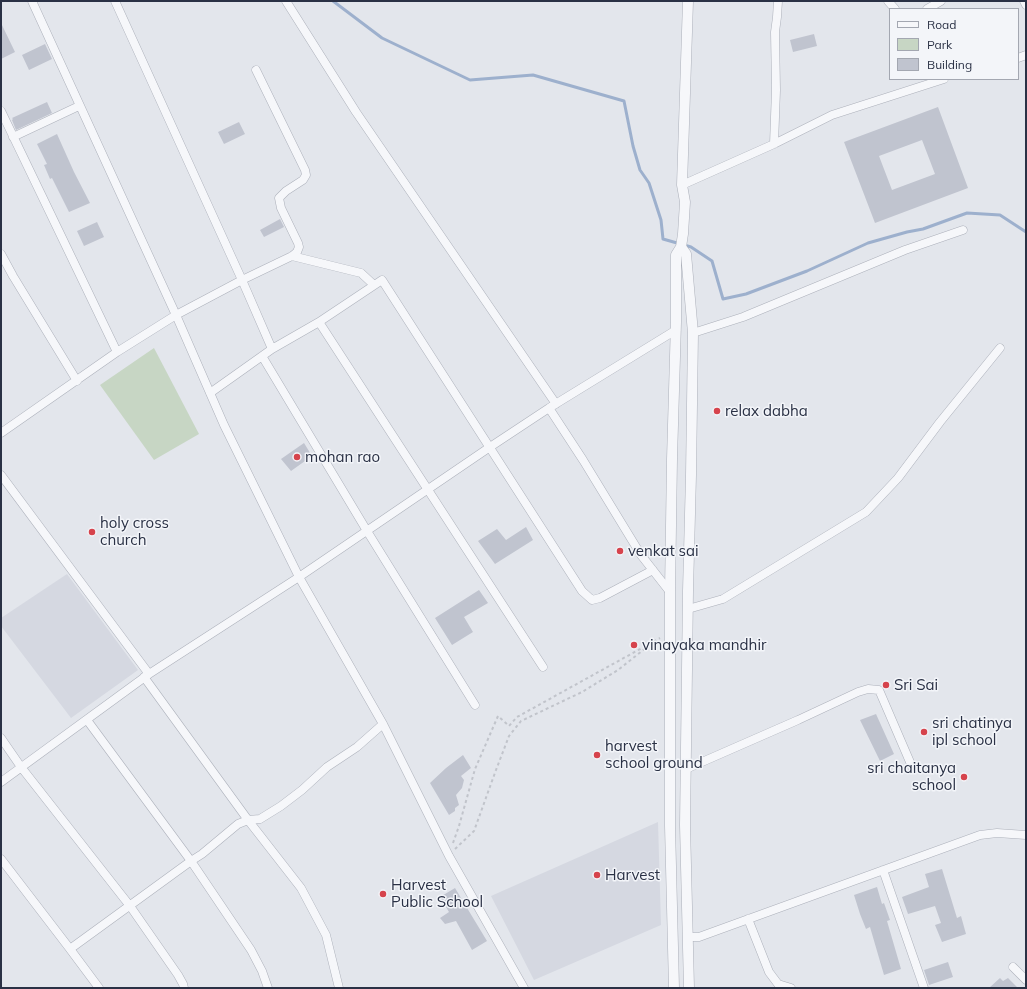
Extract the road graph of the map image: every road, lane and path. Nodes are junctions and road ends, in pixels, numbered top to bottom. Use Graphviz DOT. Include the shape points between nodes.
graph roads {
  1 [pos="115,1"];
  2 [pos="286,1"];
  3 [pos="688,1"];
  4 [pos="778,1"];
  5 [pos="942,1"];
  6 [pos="1024,1"];
  7 [pos="35,2"];
  8 [pos="1026,6"];
  9 [pos="930,8"];
  10 [pos="256,70"];
  11 [pos="941,80"];
  12 [pos="79,106"];
  13 [pos="1,111"];
  14 [pos="14,137"];
  15 [pos="774,144"];
  16 [pos="682,185"];
  17 [pos="962,230"];
  18 [pos="681,247"];
  19 [pos="1,254"];
  20 [pos="292,256"];
  21 [pos="242,280"];
  22 [pos="374,285"];
  23 [pos="176,315"];
  24 [pos="319,322"];
  25 [pos="676,330"];
  26 [pos="693,333"];
  27 [pos="1000,348"];
  28 [pos="272,349"];
  29 [pos="117,352"];
  30 [pos="262,356"];
  31 [pos="77,381"];
  32 [pos="210,393"];
  33 [pos="553,406"];
  34 [pos="1,433"];
  35 [pos="490,447"];
  36 [pos="1,475"];
  37 [pos="428,490"];
  38 [pos="367,531"];
  39 [pos="653,570"];
  40 [pos="299,577"];
  41 [pos="670,592"];
  42 [pos="688,609"];
  43 [pos="670,633"];
  44 [pos="653,642"];
  45 [pos="543,666"];
  46 [pos="146,676"];
  47 [pos="475,706"];
  48 [pos="87,720"];
  49 [pos="383,724"];
  50 [pos="1,738"];
  51 [pos="21,767"];
  52 [pos="686,769"];
  53 [pos="913,769"];
  54 [pos="1,782"];
  55 [pos="248,820"];
  56 [pos="1026,835"];
  57 [pos="449,856"];
  58 [pos="1,859"];
  59 [pos="191,861"];
  60 [pos="883,870"];
  61 [pos="130,906"];
  62 [pos="748,919"];
  63 [pos="688,937"];
  64 [pos="70,949"];
  65 [pos="1013,968"];
  66 [pos="1026,980"];
  67 [pos="99,988"];
  68 [pos="184,988"];
  69 [pos="268,988"];
  70 [pos="339,988"];
  71 [pos="524,988"];
  72 [pos="674,988"];
  73 [pos="689,988"];
  74 [pos="791,988"];
  75 [pos="924,988"];
  1 -- 21 [label="street"];
  2 -- 33 [label="street" via="356,112"];
  3 -- 16 [label="street"];
  4 -- 15 [label="street" via="775,32"];
  5 -- 9 [label="street"];
  6 -- 8 [label="street"];
  7 -- 12 [label="street"];
  10 -- 20 [label="street" via="306,175 279,198 299,247"];
  11 -- 15 [label="street" via="832,115"];
  12 -- 14 [label="street"];
  12 -- 23 [label="street"];
  13 -- 14 [label="street"];
  14 -- 29 [label="street"];
  15 -- 16 [label="street"];
  16 -- 18 [label="street" via="685,202"];
  17 -- 26 [label="street" via="905,250 743,318"];
  18 -- 25 [label="street" via="676,255"];
  18 -- 26 [label="street" via="686,254"];
  19 -- 31 [label="street"];
  20 -- 21 [label="street"];
  20 -- 22 [label="street" via="361,273"];
  21 -- 23 [label="street"];
  21 -- 28 [label="street"];
  22 -- 24 [label="street"];
  22 -- 35 [label="street" via="382,280"];
  23 -- 29 [label="street"];
  23 -- 32 [label="street"];
  24 -- 28 [label="street"];
  24 -- 37 [label="street"];
  25 -- 33 [label="street"];
  25 -- 41 [label="street"];
  26 -- 42 [label="street"];
  27 -- 42 [label="street" via="898,478 866,512 723,599"];
  28 -- 30 [label="street"];
  29 -- 31 [label="street"];
  30 -- 32 [label="street"];
  30 -- 38 [label="street"];
  31 -- 34 [label="street"];
  32 -- 40 [label="street"];
  33 -- 35 [label="street"];
  33 -- 39 [label="street" via="583,460 641,555"];
  35 -- 37 [label="street"];
  35 -- 39 [label="street" via="582,591 592,600"];
  36 -- 46 [label="street"];
  37 -- 38 [label="street"];
  37 -- 45 [label="street"];
  38 -- 40 [label="street"];
  38 -- 47 [label="street"];
  39 -- 41 [label="street"];
  40 -- 46 [label="street"];
  40 -- 49 [label="street"];
  41 -- 43 [label="street"];
  42 -- 52 [label="street"];
  43 -- 44 [label="path"];
  43 -- 72 [label="street" via="670,826"];
  44 -- 57 [label="path" via="618,670 582,692 521,721 509,736 474,831"];
  44 -- 57 [label="path" via="517,717 509,726 498,716 475,769"];
  46 -- 48 [label="street"];
  46 -- 55 [label="street"];
  48 -- 51 [label="street"];
  48 -- 59 [label="street"];
  49 -- 55 [label="street" via="281,806 260,820"];
  49 -- 57 [label="street"];
  50 -- 51 [label="street"];
  51 -- 54 [label="street"];
  51 -- 61 [label="street"];
  52 -- 53 [label="street" via="868,689 879,690"];
  52 -- 63 [label="street"];
  55 -- 59 [label="street" via="238,824"];
  55 -- 70 [label="street" via="301,888 326,935"];
  56 -- 60 [label="street" via="980,835"];
  57 -- 71 [label="street"];
  58 -- 64 [label="street"];
  59 -- 61 [label="street"];
  59 -- 69 [label="street" via="251,950"];
  60 -- 62 [label="street"];
  60 -- 75 [label="street"];
  61 -- 64 [label="street"];
  61 -- 68 [label="street" via="178,975"];
  62 -- 63 [label="street" via="699,937"];
  62 -- 74 [label="street" via="768,972 778,984"];
  63 -- 73 [label="street"];
  64 -- 67 [label="street"];
  65 -- 66 [label="street"];
}
